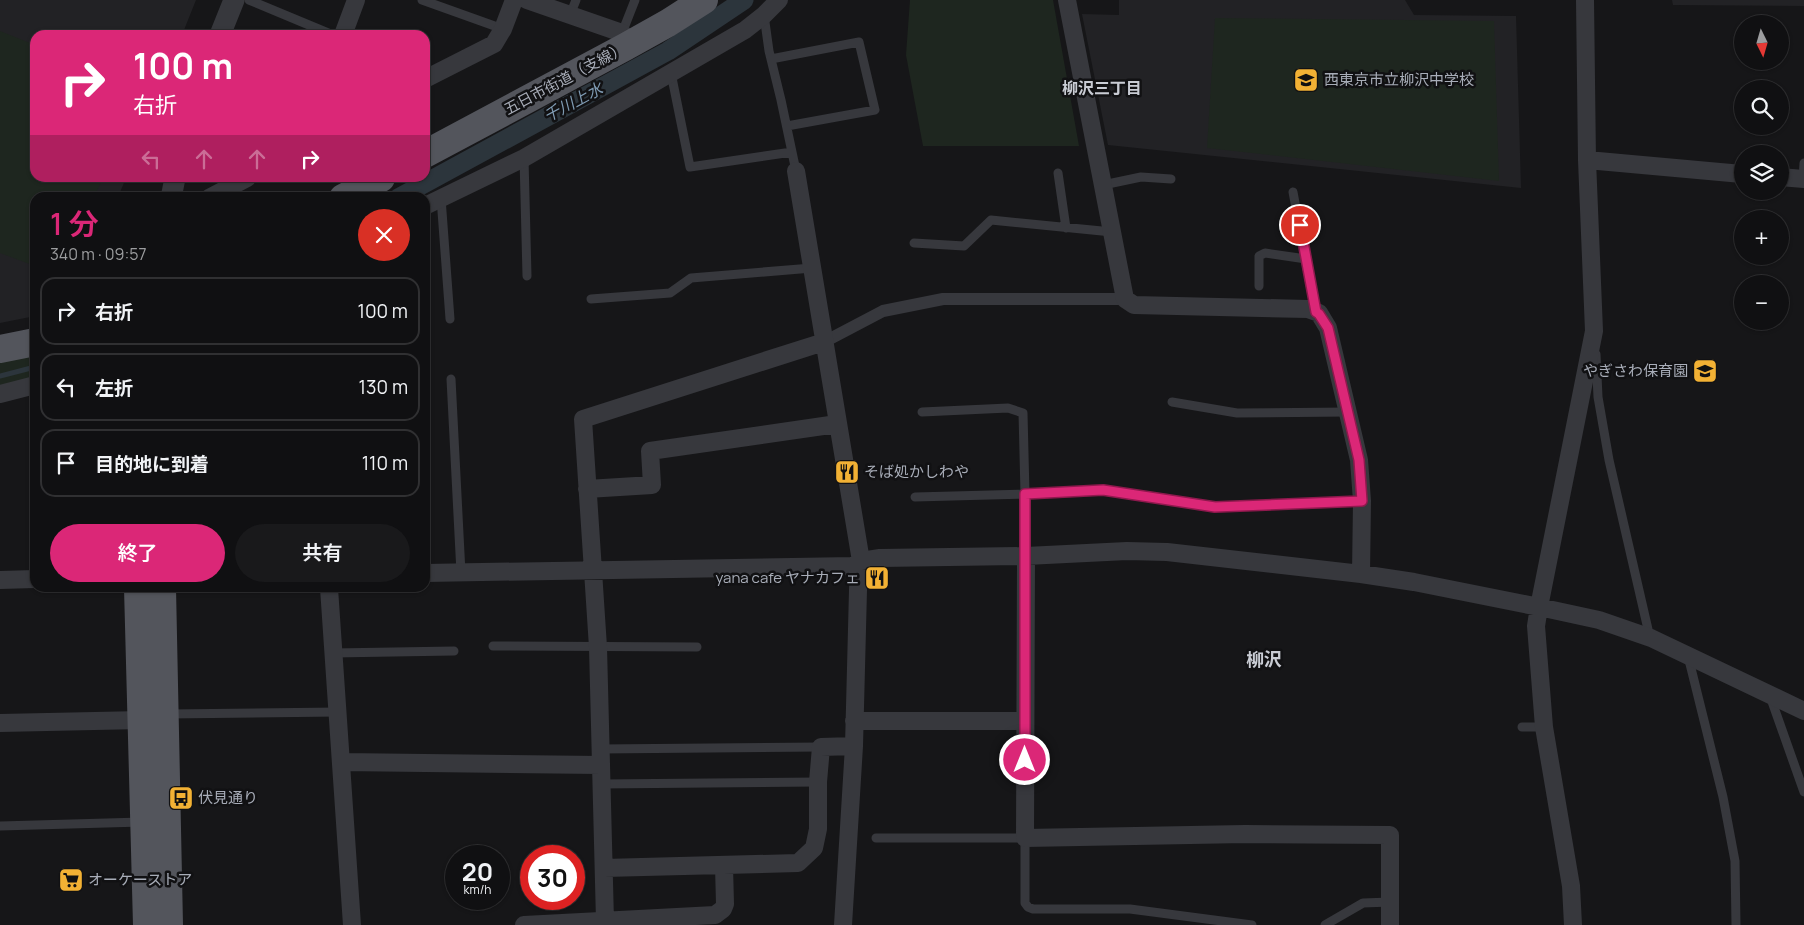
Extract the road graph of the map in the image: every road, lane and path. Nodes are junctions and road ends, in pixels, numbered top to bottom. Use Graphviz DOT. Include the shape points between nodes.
graph roads {
  1 [pos="234,0"];
  2 [pos="249,0"];
  3 [pos="356,0"];
  4 [pos="422,0"];
  5 [pos="514,0"];
  6 [pos="528,0"];
  7 [pos="635,0"];
  8 [pos="704,0"];
  9 [pos="779,0"];
  10 [pos="1067,0"];
  11 [pos="1585,0"];
  12 [pos="573,8"];
  13 [pos="764,14"];
  14 [pos="503,29"];
  15 [pos="222,30"];
  16 [pos="321,30"];
  17 [pos="345,30"];
  18 [pos="624,40"];
  19 [pos="771,60"];
  20 [pos="671,73"];
  21 [pos="430,74"];
  22 [pos="787,126"];
  23 [pos="430,151"];
  24 [pos="792,152"];
  25 [pos="524,158"];
  26 [pos="1587,160"];
  27 [pos="796,171"];
  28 [pos="1058,173"];
  29 [pos="1734,173"];
  30 [pos="1804,173"];
  31 [pos="1789,176"];
  32 [pos="1171,178"];
  33 [pos="239,182"];
  34 [pos="373,182"];
  35 [pos="1102,185"];
  36 [pos="220,192"];
  37 [pos="354,192"];
  38 [pos="1293,192"];
  39 [pos="433,202"];
  40 [pos="1066,228"];
  41 [pos="1112,232"];
  42 [pos="914,243"];
  43 [pos="1306,259"];
  44 [pos="812,268"];
  45 [pos="527,276"];
  46 [pos="1259,286"];
  47 [pos="591,299"];
  48 [pos="1125,299"];
  49 [pos="1316,312"];
  50 [pos="450,319"];
  51 [pos="1594,330"];
  52 [pos="824,342"];
  53 [pos="30,343"];
  54 [pos="0,349"];
  55 [pos="451,379"];
  56 [pos="30,386"];
  57 [pos="0,394"];
  58 [pos="1172,402"];
  59 [pos="922,412"];
  60 [pos="1348,412"];
  61 [pos="837,424"];
  62 [pos="587,489"];
  63 [pos="1025,494"];
  64 [pos="916,497"];
  65 [pos="1362,501"];
  66 [pos="1026,556"];
  67 [pos="861,560"];
  68 [pos="593,571"];
  69 [pos="462,573"];
  70 [pos="430,574"];
  71 [pos="1360,574"];
  72 [pos="30,579"];
  73 [pos="0,580"];
  74 [pos="138,592"];
  75 [pos="162,592"];
  76 [pos="329,592"];
  77 [pos="1539,606"];
  78 [pos="1650,638"];
  79 [pos="493,646"];
  80 [pos="598,647"];
  81 [pos="697,647"];
  82 [pos="454,651"];
  83 [pos="334,654"];
  84 [pos="1688,656"];
  85 [pos="1770,696"];
  86 [pos="1804,711"];
  87 [pos="338,712"];
  88 [pos="153,717"];
  89 [pos="854,720"];
  90 [pos="1025,721"];
  91 [pos="0,723"];
  92 [pos="1522,727"];
  93 [pos="1544,727"];
  94 [pos="821,746"];
  95 [pos="854,746"];
  96 [pos="601,757"];
  97 [pos="340,762"];
  98 [pos="818,782"];
  99 [pos="601,784"];
  100 [pos="1804,792"];
  101 [pos="144,822"];
  102 [pos="0,826"];
  103 [pos="876,838"];
  104 [pos="1025,838"];
  105 [pos="724,866"];
  106 [pos="604,868"];
  107 [pos="1390,902"];
  108 [pos="605,921"];
  109 [pos="147,925"];
  110 [pos="169,925"];
  111 [pos="352,925"];
  112 [pos="524,925"];
  113 [pos="843,925"];
  114 [pos="1252,925"];
  115 [pos="1325,925"];
  116 [pos="1390,925"];
  117 [pos="1573,925"];
  118 [pos="1736,925"];
  1 -- 15 [label="street"];
  2 -- 16 [label="lane"];
  3 -- 17 [label="street"];
  4 -- 14 [label="lane"];
  5 -- 14 [label="street"];
  6 -- 12 [label="street"];
  7 -- 18 [label="lane"];
  8 -- 18 [label="main road, 五日市街道（支線）" via="668,23"];
  9 -- 13 [label="street"];
  10 -- 35 [label="street"];
  11 -- 26 [label="street"];
  12 -- 18 [label="street"];
  13 -- 19 [label="lane"];
  13 -- 20 [label="street" via="745,30"];
  14 -- 21 [label="street" via="494,44"];
  18 -- 23 [label="main road, 五日市街道（支線）"];
  19 -- 22 [label="lane"];
  19 -- 22 [label="lane" via="859,42 875,110"];
  20 -- 24 [label="lane" via="690,167"];
  20 -- 25 [label="street"];
  22 -- 24 [label="lane"];
  24 -- 27 [label="lane"];
  25 -- 39 [label="street"];
  25 -- 45 [label="lane"];
  26 -- 29 [label="street"];
  26 -- 51 [label="street"];
  27 -- 44 [label="street"];
  28 -- 40 [label="lane"];
  30 -- 31 [label="street"];
  32 -- 35 [label="lane" via="1141,176"];
  33 -- 36 [label="street"];
  34 -- 37 [label="main road"];
  35 -- 41 [label="street"];
  38 -- 43 [label="lane"];
  39 -- 50 [label="lane"];
  40 -- 41 [label="lane"];
  40 -- 42 [label="lane" via="991,220 964,246"];
  41 -- 48 [label="street"];
  43 -- 46 [label="lane" via="1266,253 1260,256"];
  43 -- 49 [label="lane"];
  44 -- 47 [label="lane" via="691,278 670,293"];
  44 -- 52 [label="street"];
  48 -- 49 [label="street" via="1134,305 1308,309"];
  48 -- 52 [label="street" via="943,299 884,311"];
  49 -- 60 [label="street" via="1328,328"];
  51 -- 77 [label="street"];
  51 -- 78 [label="lane" via="1598,397 1609,460"];
  52 -- 61 [label="street"];
  52 -- 62 [label="street" via="583,419"];
  53 -- 54 [label="main road"];
  55 -- 69 [label="lane"];
  56 -- 57 [label="street"];
  58 -- 60 [label="lane" via="1237,414"];
  59 -- 63 [label="lane" via="1008,408 1023,413"];
  60 -- 65 [label="street" via="1359,460"];
  61 -- 62 [label="street" via="650,451 652,485"];
  61 -- 67 [label="street"];
  62 -- 68 [label="street"];
  63 -- 64 [label="lane"];
  63 -- 65 [label="lane" via="1103,490 1215,507"];
  63 -- 66 [label="lane"];
  65 -- 71 [label="street"];
  66 -- 67 [label="street"];
  66 -- 71 [label="street" via="1167,552"];
  66 -- 90 [label="street"];
  67 -- 68 [label="street" via="853,566"];
  67 -- 89 [label="street"];
  68 -- 69 [label="street"];
  68 -- 80 [label="street"];
  69 -- 70 [label="street"];
  71 -- 77 [label="street"];
  72 -- 73 [label="street"];
  74 -- 88 [label="main road"];
  75 -- 88 [label="main road"];
  76 -- 83 [label="street"];
  77 -- 78 [label="street" via="1599,620"];
  77 -- 93 [label="street" via="1536,626"];
  78 -- 84 [label="street"];
  79 -- 80 [label="lane"];
  80 -- 81 [label="lane"];
  80 -- 96 [label="street"];
  82 -- 83 [label="lane"];
  83 -- 87 [label="street"];
  84 -- 85 [label="street"];
  84 -- 118 [label="lane" via="1724,796 1735,860"];
  85 -- 86 [label="street"];
  85 -- 100 [label="lane"];
  87 -- 88 [label="lane"];
  87 -- 97 [label="street"];
  88 -- 91 [label="street"];
  88 -- 101 [label="main road"];
  88 -- 110 [label="main road"];
  89 -- 90 [label="street"];
  89 -- 95 [label="street"];
  90 -- 104 [label="street"];
  92 -- 93 [label="lane"];
  93 -- 117 [label="street" via="1571,886"];
  94 -- 95 [label="street"];
  94 -- 96 [label="lane"];
  94 -- 98 [label="street"];
  95 -- 113 [label="street"];
  96 -- 97 [label="street"];
  96 -- 99 [label="street"];
  97 -- 111 [label="street"];
  98 -- 99 [label="lane"];
  98 -- 105 [label="street" via="818,829 814,848 798,863"];
  99 -- 106 [label="street"];
  101 -- 102 [label="lane"];
  101 -- 109 [label="main road"];
  103 -- 104 [label="lane"];
  104 -- 107 [label="street" via="1390,835"];
  104 -- 114 [label="lane" via="1025,903 1033,909 1130,909"];
  105 -- 106 [label="street"];
  105 -- 108 [label="street" via="725,904 716,919"];
  106 -- 108 [label="street"];
  107 -- 115 [label="lane" via="1363,903"];
  107 -- 116 [label="street"];
  108 -- 112 [label="street"];
}
